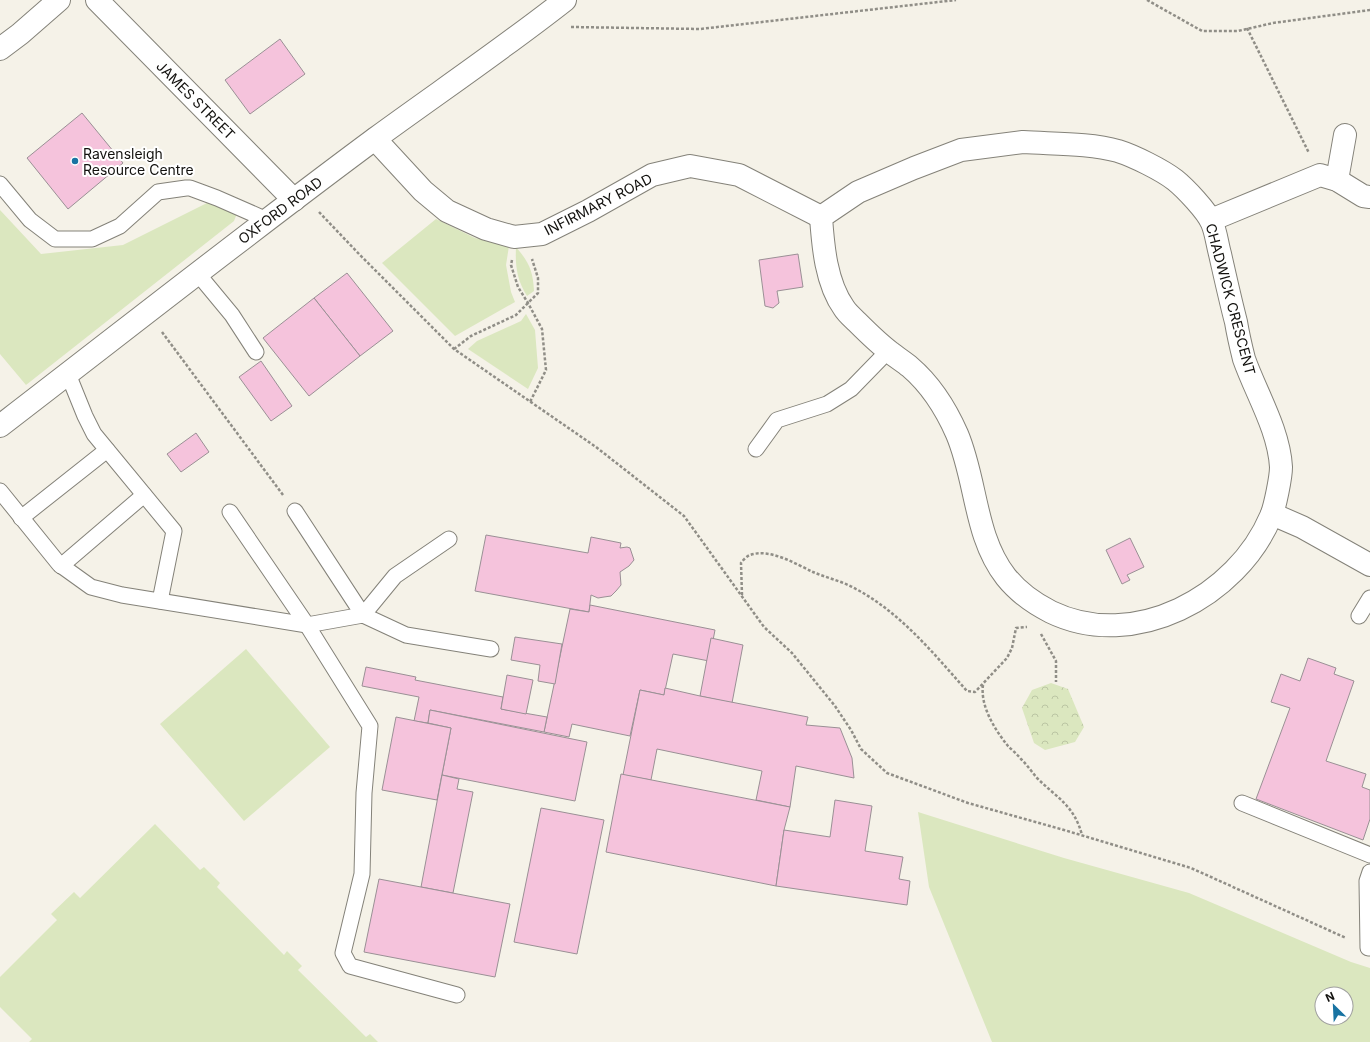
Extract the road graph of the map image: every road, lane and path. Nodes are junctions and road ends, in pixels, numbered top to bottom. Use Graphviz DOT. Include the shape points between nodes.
graph roads {
  1 [pos="59,0"];
  2 [pos="97,0"];
  3 [pos="565,0"];
  4 [pos="956,0"];
  5 [pos="1147,0"];
  6 [pos="1370,10"];
  7 [pos="532,26"];
  8 [pos="1248,28"];
  9 [pos="0,49"];
  10 [pos="1344,135"];
  11 [pos="375,139"];
  12 [pos="1329,177"];
  13 [pos="0,184"];
  14 [pos="298,197"];
  15 [pos="1370,197"];
  16 [pos="821,217"];
  17 [pos="267,220"];
  18 [pos="1211,220"];
  19 [pos="514,237"];
  20 [pos="198,274"];
  21 [pos="528,303"];
  22 [pos="147,313"];
  23 [pos="454,350"];
  24 [pos="888,351"];
  25 [pos="256,352"];
  26 [pos="68,374"];
  27 [pos="530,402"];
  28 [pos="0,426"];
  29 [pos="756,449"];
  30 [pos="107,450"];
  31 [pos="0,491"];
  32 [pos="144,496"];
  33 [pos="296,511"];
  34 [pos="230,512"];
  35 [pos="1272,514"];
  36 [pos="22,518"];
  37 [pos="450,539"];
  38 [pos="1370,564"];
  39 [pos="61,566"];
  40 [pos="742,596"];
  41 [pos="1370,598"];
  42 [pos="160,601"];
  43 [pos="362,615"];
  44 [pos="1359,616"];
  45 [pos="1038,617"];
  46 [pos="307,625"];
  47 [pos="491,649"];
  48 [pos="1056,682"];
  49 [pos="983,684"];
  50 [pos="1242,803"];
  51 [pos="1082,835"];
  52 [pos="1370,855"];
  53 [pos="1370,872"];
  54 [pos="1369,948"];
  55 [pos="457,995"];
  1 -- 9 [label="street"];
  2 -- 14 [label="street, JAMES STREET"];
  3 -- 7 [label="street, OXFORD ROAD"];
  4 -- 7 [label="path" via="700,29"];
  5 -- 8 [label="path" via="1202,31 1238,31"];
  6 -- 8 [label="path"];
  7 -- 11 [label="street, OXFORD ROAD"];
  8 -- 12 [label="path"];
  10 -- 12 [label="street"];
  11 -- 14 [label="street, OXFORD ROAD"];
  11 -- 19 [label="street, INFIRMARY ROAD" via="423,191 447,211 486,229"];
  12 -- 15 [label="street" via="1363,196"];
  12 -- 18 [label="street"];
  13 -- 17 [label="lane" via="30,220 55,239 92,239 120,226 158,192 186,188 217,198"];
  14 -- 17 [label="street, OXFORD ROAD"];
  14 -- 23 [label="path"];
  16 -- 18 [label="street, CHADWICK CRESCENT" via="858,192 954,152 1024,142 1119,151 1173,178"];
  16 -- 19 [label="street, INFIRMARY ROAD" via="740,175 690,166 652,175 542,234"];
  16 -- 24 [label="street, CHADWICK CRESCENT" via="823,248 833,286 844,309"];
  17 -- 20 [label="street, OXFORD ROAD"];
  18 -- 35 [label="street, CHADWICK CRESCENT" via="1244,357 1277,441 1281,469"];
  19 -- 21 [label="path" via="511,264 518,288"];
  19 -- 21 [label="path" via="533,259 538,278 538,293"];
  20 -- 22 [label="street, OXFORD ROAD"];
  20 -- 25 [label="lane" via="232,315"];
  21 -- 23 [label="path" via="516,315 471,336"];
  21 -- 27 [label="path" via="542,329 546,370"];
  22 -- 26 [label="street, OXFORD ROAD"];
  22 -- 33 [label="path"];
  23 -- 27 [label="path"];
  24 -- 29 [label="lane" via="850,389 827,404 777,420"];
  24 -- 45 [label="street, CHADWICK CRESCENT" via="912,368 936,394 962,447 980,523 993,559 1008,580 1028,598"];
  26 -- 28 [label="street, OXFORD ROAD"];
  26 -- 30 [label="lane" via="94,434"];
  27 -- 40 [label="path" via="596,447 684,516"];
  30 -- 32 [label="lane"];
  30 -- 36 [label="lane"];
  31 -- 36 [label="lane"];
  32 -- 39 [label="lane"];
  32 -- 42 [label="lane" via="174,531"];
  33 -- 43 [label="lane"];
  34 -- 46 [label="lane"];
  35 -- 38 [label="street" via="1302,527"];
  35 -- 45 [label="street, CHADWICK CRESCENT" via="1242,563 1210,593 1159,619 1117,626"];
  36 -- 39 [label="lane"];
  37 -- 43 [label="lane" via="395,576"];
  39 -- 42 [label="lane" via="91,587"];
  40 -- 49 [label="path" via="741,563 749,555 763,554 791,560 842,582 875,600 913,631 967,691 975,692"];
  40 -- 51 [label="path" via="764,627 792,653 835,706 861,749 887,773 968,803"];
  41 -- 44 [label="lane"];
  42 -- 46 [label="lane"];
  43 -- 46 [label="lane"];
  43 -- 47 [label="lane" via="406,635"];
  45 -- 48 [label="path" via="1040,632 1056,661"];
  45 -- 49 [label="path" via="1016,628 1007,658"];
  46 -- 55 [label="lane" via="370,726 364,793 362,874 343,953 350,966"];
  49 -- 51 [label="path" via="982,692 988,714 1008,746 1072,811 1079,822"];
  50 -- 52 [label="lane"];
  51 -- 54 [label="path" via="1191,868"];
  53 -- 54 [label="lane" via="1367,881"];
}
